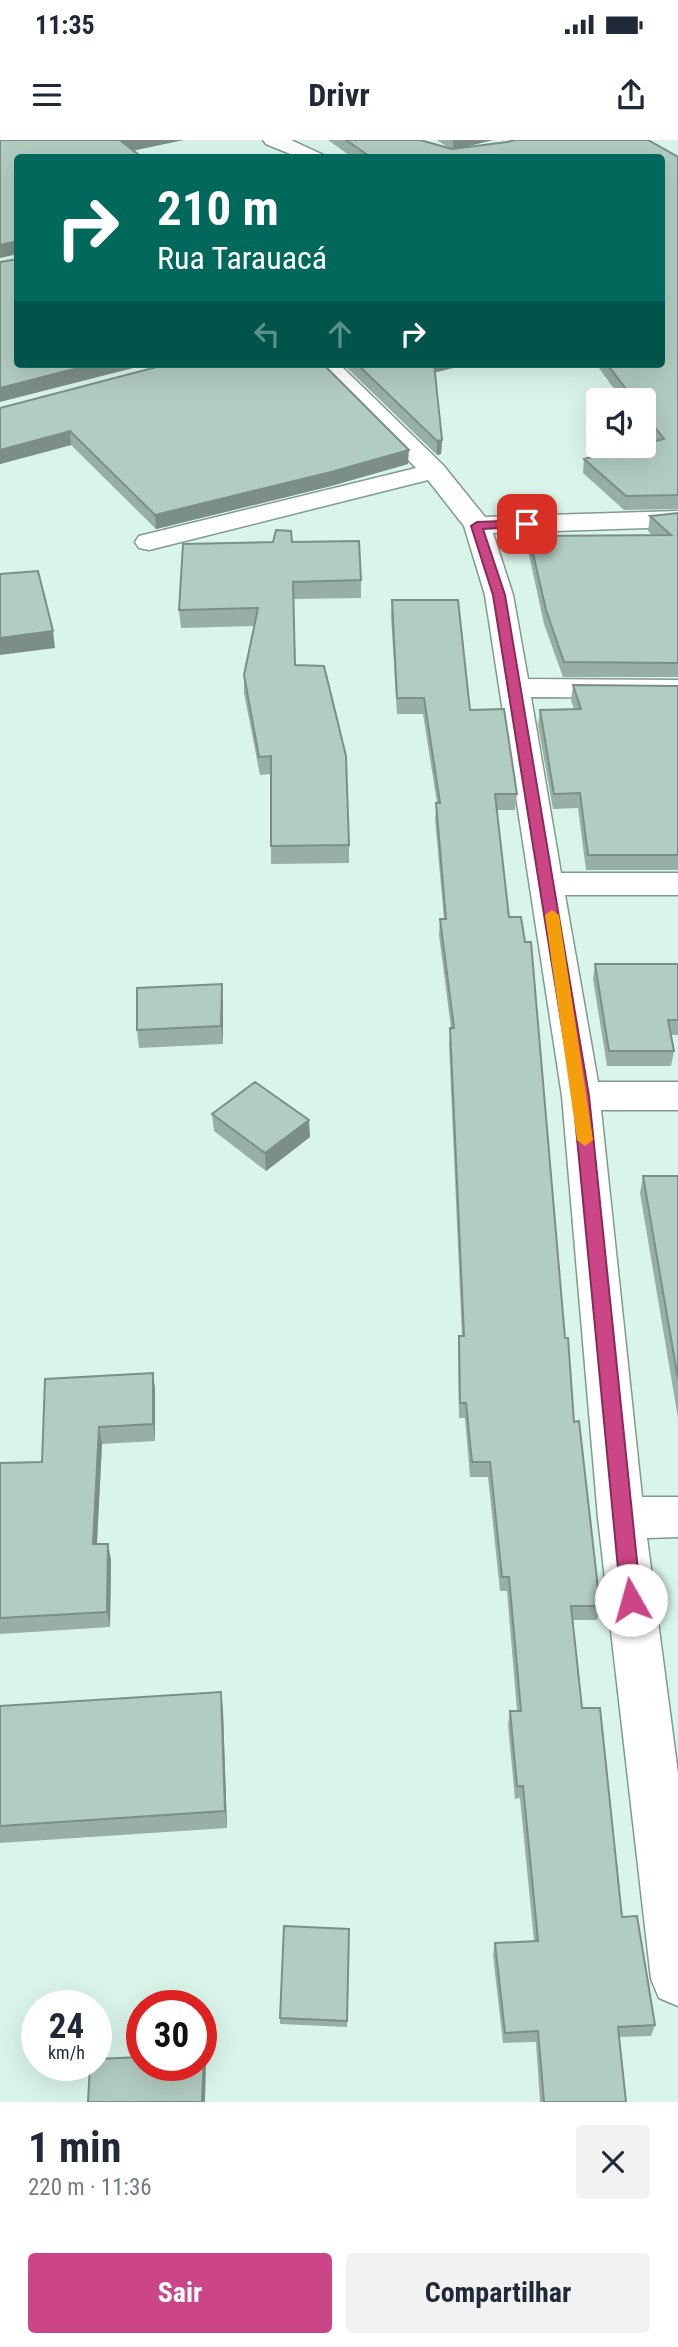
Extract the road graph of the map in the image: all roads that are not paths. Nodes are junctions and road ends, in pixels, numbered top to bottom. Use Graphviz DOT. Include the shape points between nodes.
graph roads {
  1 [pos="273,140"];
  2 [pos="310,154"];
  3 [pos="329,368"];
  4 [pos="434,471"];
  5 [pos="678,519"];
  6 [pos="477,526"];
  7 [pos="149,542"];
  8 [pos="516,688"];
  9 [pos="678,689"];
  10 [pos="547,884"];
  11 [pos="678,884"];
  12 [pos="581,1096"];
  13 [pos="678,1096"];
  14 [pos="678,1517"];
  15 [pos="621,1518"];
  16 [pos="678,1979"];
  1 -- 2 [label="street"];
  3 -- 4 [label="street"];
  4 -- 6 [label="street"];
  4 -- 7 [label="street"];
  5 -- 6 [label="street"];
  6 -- 8 [label="street" via="499,595"];
  8 -- 9 [label="street"];
  8 -- 10 [label="street"];
  10 -- 11 [label="street"];
  10 -- 12 [label="street"];
  12 -- 13 [label="street"];
  12 -- 15 [label="street"];
  14 -- 15 [label="street"];
  15 -- 16 [label="street"];
}
